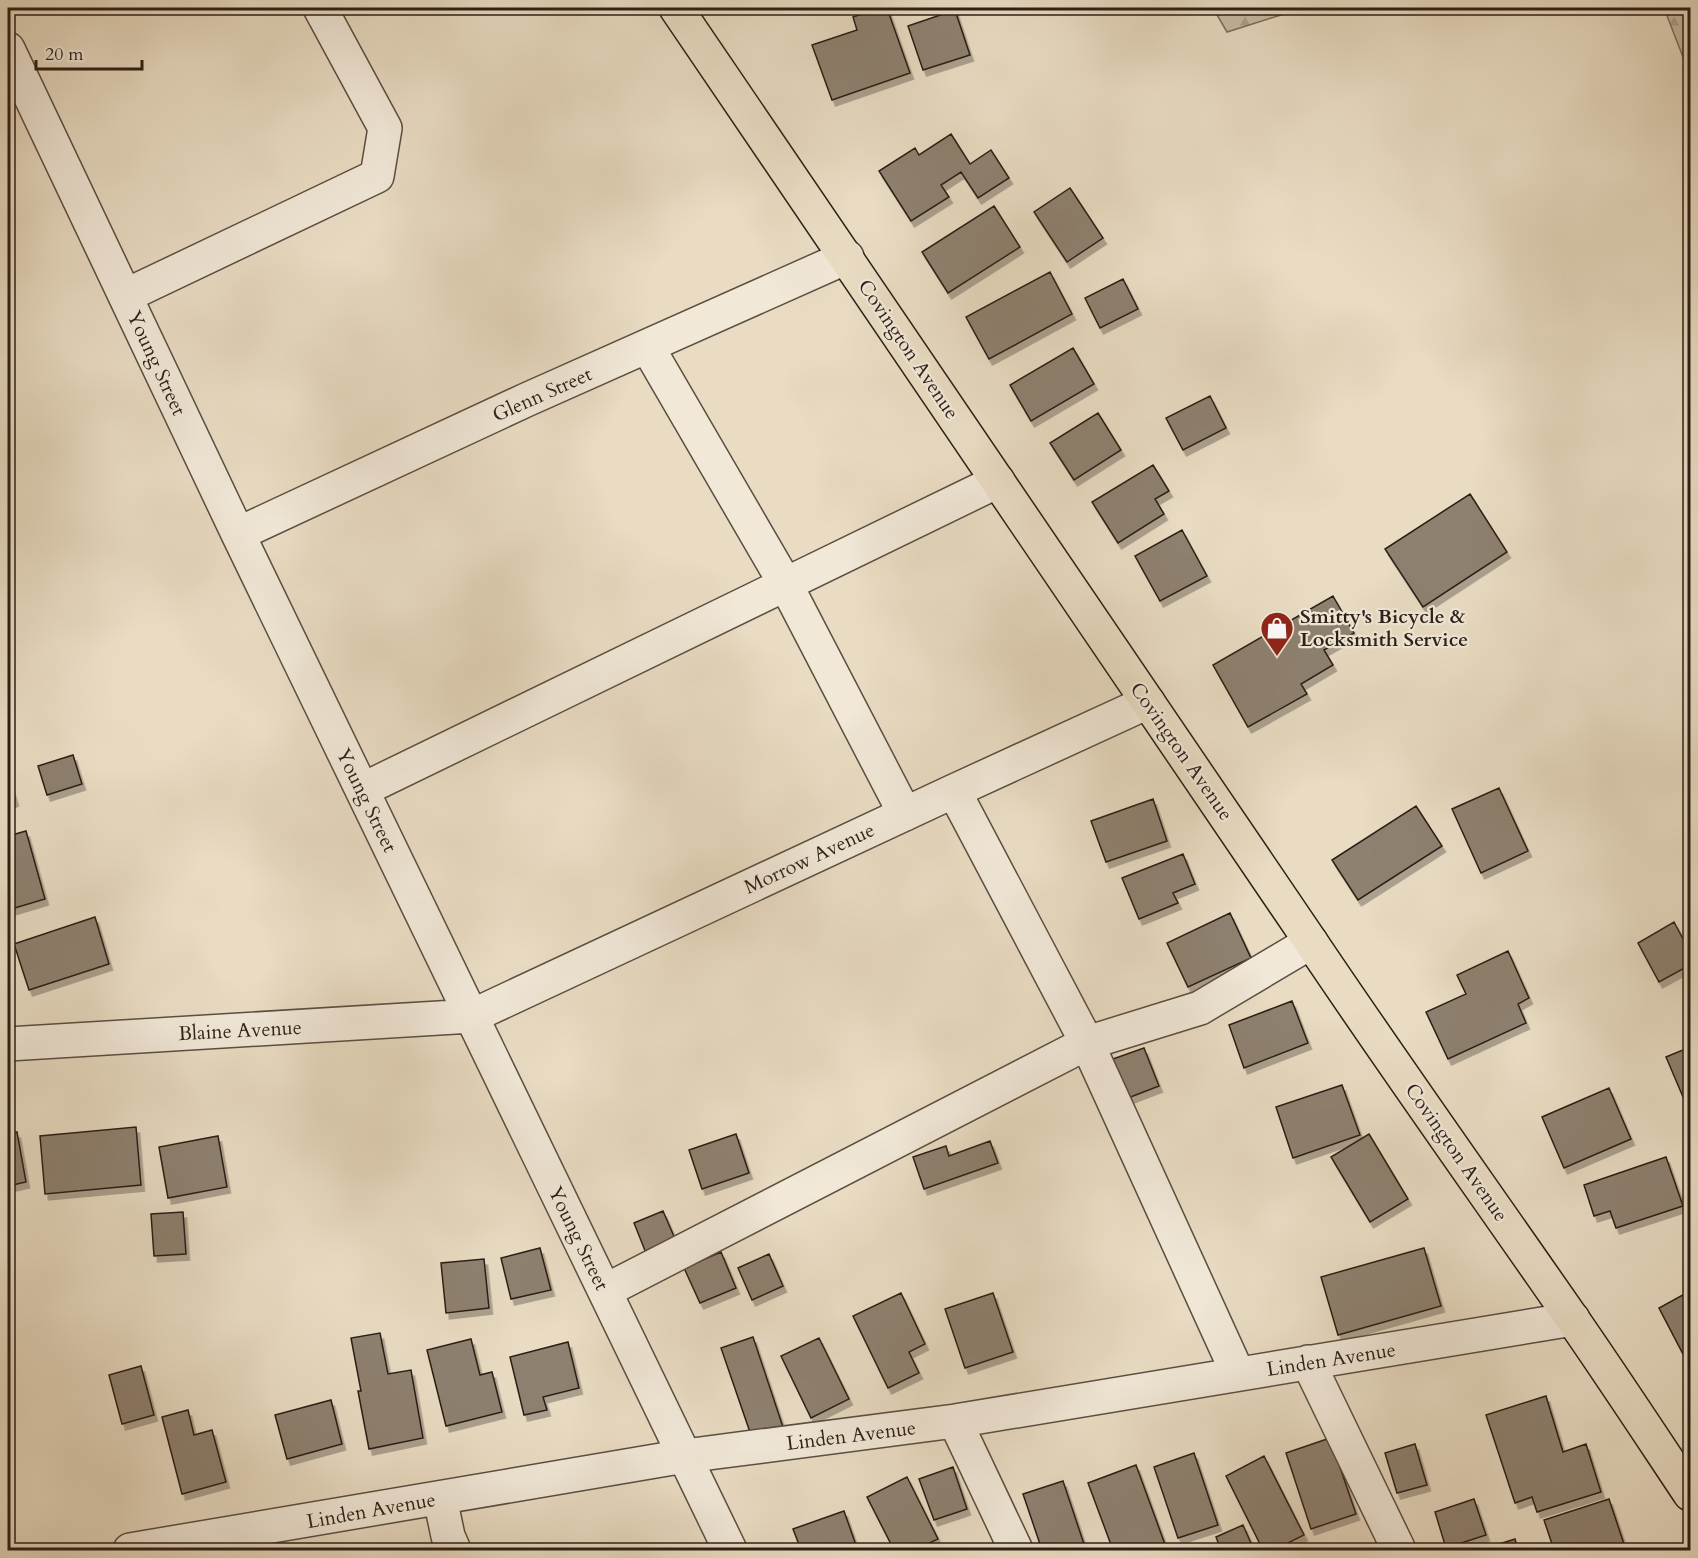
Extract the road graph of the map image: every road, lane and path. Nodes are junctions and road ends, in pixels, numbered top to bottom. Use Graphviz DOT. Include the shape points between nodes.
graph roads {
  1 [pos="320,8"];
  2 [pos="676,8"];
  3 [pos="8,49"];
  4 [pos="847,257"];
  5 [pos="124,296"];
  6 [pos="647,346"];
  7 [pos="998,481"];
  8 [pos="238,534"];
  9 [pos="786,585"];
  10 [pos="1148,702"];
  11 [pos="362,790"];
  12 [pos="954,791"];
  13 [pos="904,814"];
  14 [pos="1311,942"];
  15 [pos="472,1016"];
  16 [pos="1087,1043"];
  17 [pos="8,1044"];
  18 [pos="605,1291"];
  19 [pos="1573,1319"];
  20 [pos="1308,1362"];
  21 [pos="1238,1374"];
  22 [pos="955,1421"];
  23 [pos="685,1456"];
  24 [pos="1690,1494"];
  25 [pos="440,1498"];
  26 [pos="130,1551"];
  27 [pos="454,1551"];
  28 [pos="730,1551"];
  29 [pos="1016,1551"];
  30 [pos="1399,1551"];
  1 -- 5 [label="street" via="385,128 377,176"];
  2 -- 4 [label="main road, Covington Avenue"];
  3 -- 5 [label="street, Young Street"];
  4 -- 6 [label="street, Glenn Street"];
  4 -- 7 [label="main road, Covington Avenue"];
  5 -- 8 [label="street, Young Street"];
  6 -- 8 [label="street, Glenn Street"];
  6 -- 9 [label="street"];
  7 -- 9 [label="street"];
  7 -- 10 [label="main road, Covington Avenue"];
  8 -- 11 [label="street, Young Street"];
  9 -- 11 [label="street"];
  9 -- 13 [label="street"];
  10 -- 12 [label="street, Morrow Avenue"];
  10 -- 14 [label="main road, Covington Avenue"];
  11 -- 15 [label="street, Young Street"];
  12 -- 13 [label="street, Morrow Avenue"];
  12 -- 16 [label="street"];
  13 -- 15 [label="street, Morrow Avenue"];
  14 -- 16 [label="street" via="1200,1008"];
  14 -- 19 [label="main road, Covington Avenue"];
  15 -- 17 [label="street, Blaine Avenue"];
  15 -- 18 [label="street, Young Street"];
  16 -- 18 [label="street"];
  16 -- 21 [label="street"];
  18 -- 23 [label="street, Young Street"];
  19 -- 20 [label="street, Linden Avenue"];
  19 -- 24 [label="main road, Covington Avenue"];
  20 -- 21 [label="street, Linden Avenue"];
  20 -- 30 [label="street"];
  21 -- 22 [label="street, Linden Avenue"];
  22 -- 23 [label="street, Linden Avenue"];
  22 -- 29 [label="street"];
  23 -- 25 [label="street, Linden Avenue"];
  23 -- 28 [label="street, Young Street"];
  25 -- 26 [label="street, Linden Avenue"];
  25 -- 27 [label="street"];
}
